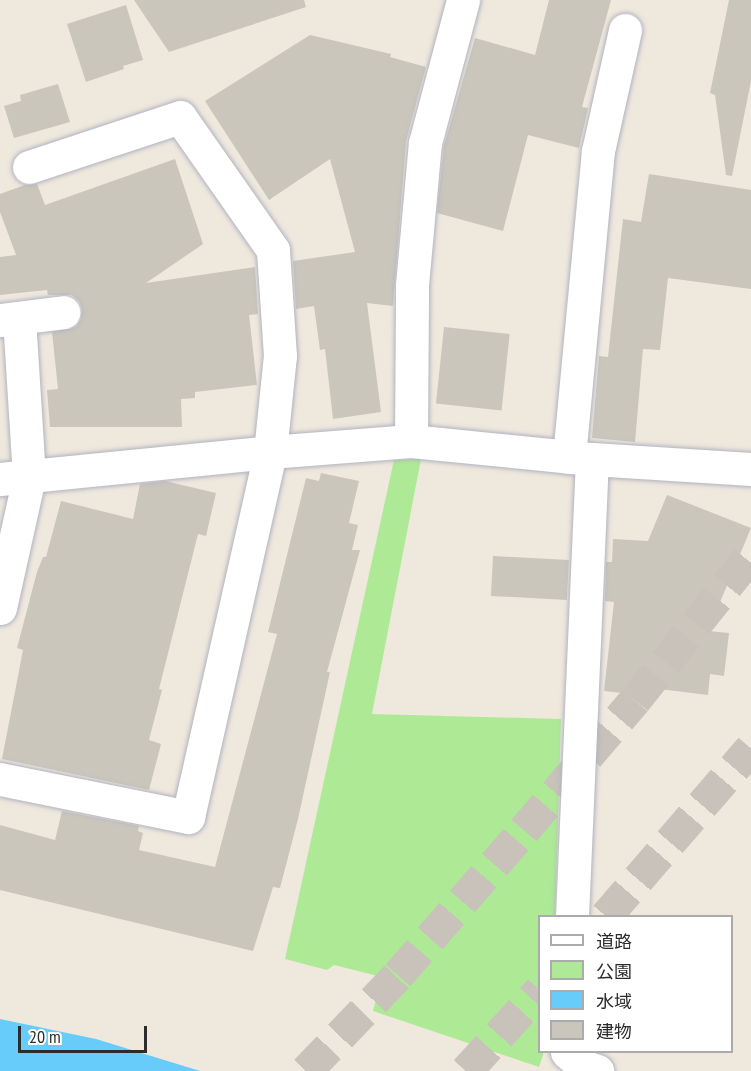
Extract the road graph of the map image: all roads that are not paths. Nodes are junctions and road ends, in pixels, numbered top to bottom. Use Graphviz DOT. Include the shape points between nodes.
graph roads {
  1 [pos="463,0"];
  2 [pos="625,30"];
  3 [pos="29,167"];
  4 [pos="64,312"];
  5 [pos="9,320"];
  6 [pos="411,441"];
  7 [pos="270,452"];
  8 [pos="581,458"];
  9 [pos="751,469"];
  10 [pos="15,478"];
  11 [pos="0,608"];
  12 [pos="0,779"];
  13 [pos="572,915"];
  14 [pos="568,1053"];
  15 [pos="597,1071"];
  1 -- 6 [label="street" via="425,143 412,285"];
  2 -- 8 [label="street" via="598,151"];
  3 -- 7 [label="street" via="180,117 273,250 280,356"];
  4 -- 5 [label="street"];
  5 -- 10 [label="street"];
  6 -- 7 [label="street"];
  6 -- 8 [label="street"];
  7 -- 10 [label="street"];
  7 -- 12 [label="street" via="188,817"];
  8 -- 9 [label="street"];
  8 -- 13 [label="street"];
  10 -- 11 [label="street"];
  14 -- 15 [label="street"];
}
